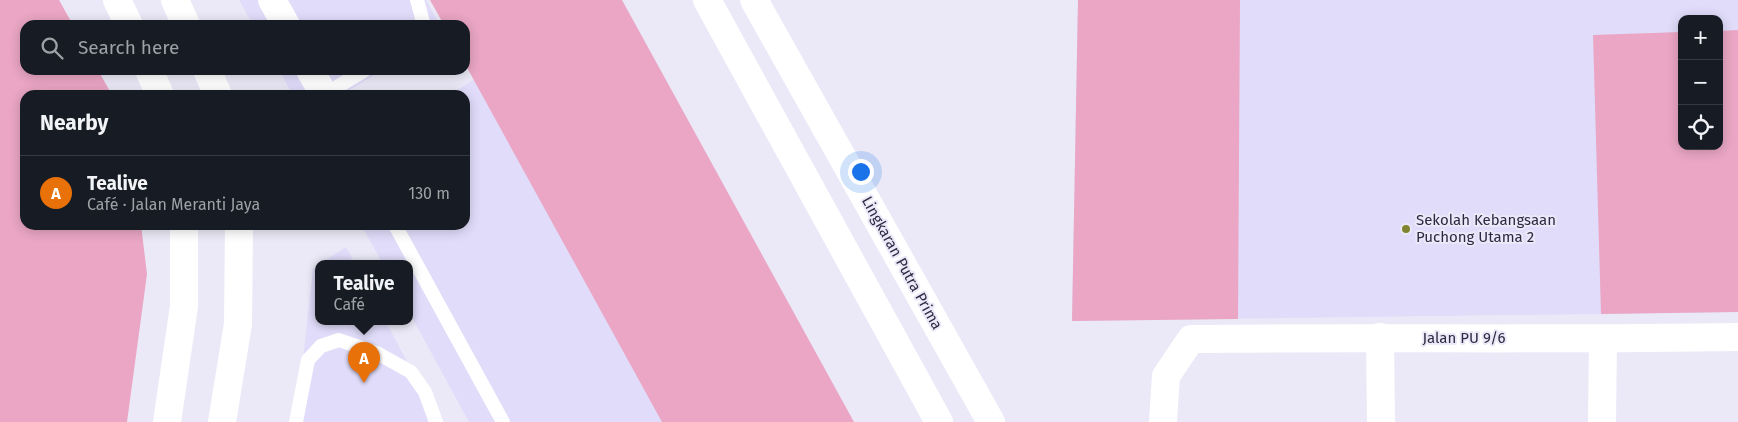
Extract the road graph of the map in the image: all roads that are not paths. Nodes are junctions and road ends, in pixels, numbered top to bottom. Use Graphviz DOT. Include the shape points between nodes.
graph roads {
  1 [pos="117,0"];
  2 [pos="175,0"];
  3 [pos="272,0"];
  4 [pos="417,0"];
  5 [pos="707,0"];
  6 [pos="754,0"];
  7 [pos="127,20"];
  8 [pos="184,20"];
  9 [pos="283,20"];
  10 [pos="422,20"];
  11 [pos="151,75"];
  12 [pos="209,75"];
  13 [pos="313,75"];
  14 [pos="357,75"];
  15 [pos="158,90"];
  16 [pos="216,90"];
  17 [pos="321,90"];
  18 [pos="332,90"];
  19 [pos="184,230"];
  20 [pos="239,230"];
  21 [pos="398,230"];
  22 [pos="1380,337"];
  23 [pos="1738,337"];
  24 [pos="1603,339"];
  25 [pos="167,422"];
  26 [pos="222,422"];
  27 [pos="296,422"];
  28 [pos="436,422"];
  29 [pos="503,422"];
  30 [pos="939,422"];
  31 [pos="991,422"];
  32 [pos="1163,422"];
  33 [pos="1381,422"];
  34 [pos="1602,422"];
  1 -- 7 [label="street"];
  2 -- 8 [label="street"];
  3 -- 9 [label="street"];
  4 -- 10 [label="lane"];
  5 -- 30 [label="street"];
  6 -- 31 [label="street, Lingkaran Putra Prima"];
  11 -- 15 [label="street"];
  12 -- 16 [label="street"];
  13 -- 17 [label="street"];
  14 -- 18 [label="lane"];
  19 -- 25 [label="street" via="184,306"];
  20 -- 26 [label="street" via="238,324"];
  21 -- 29 [label="lane"];
  22 -- 24 [label="street, Jalan PU 9/6"];
  22 -- 32 [label="street, Jalan PU 9/6" via="1191,339 1166,376"];
  22 -- 33 [label="street"];
  23 -- 24 [label="street, Jalan PU 9/6"];
  24 -- 34 [label="street"];
  27 -- 28 [label="lane" via="308,360 321,346 339,340 377,353 411,372 425,392"];
}
